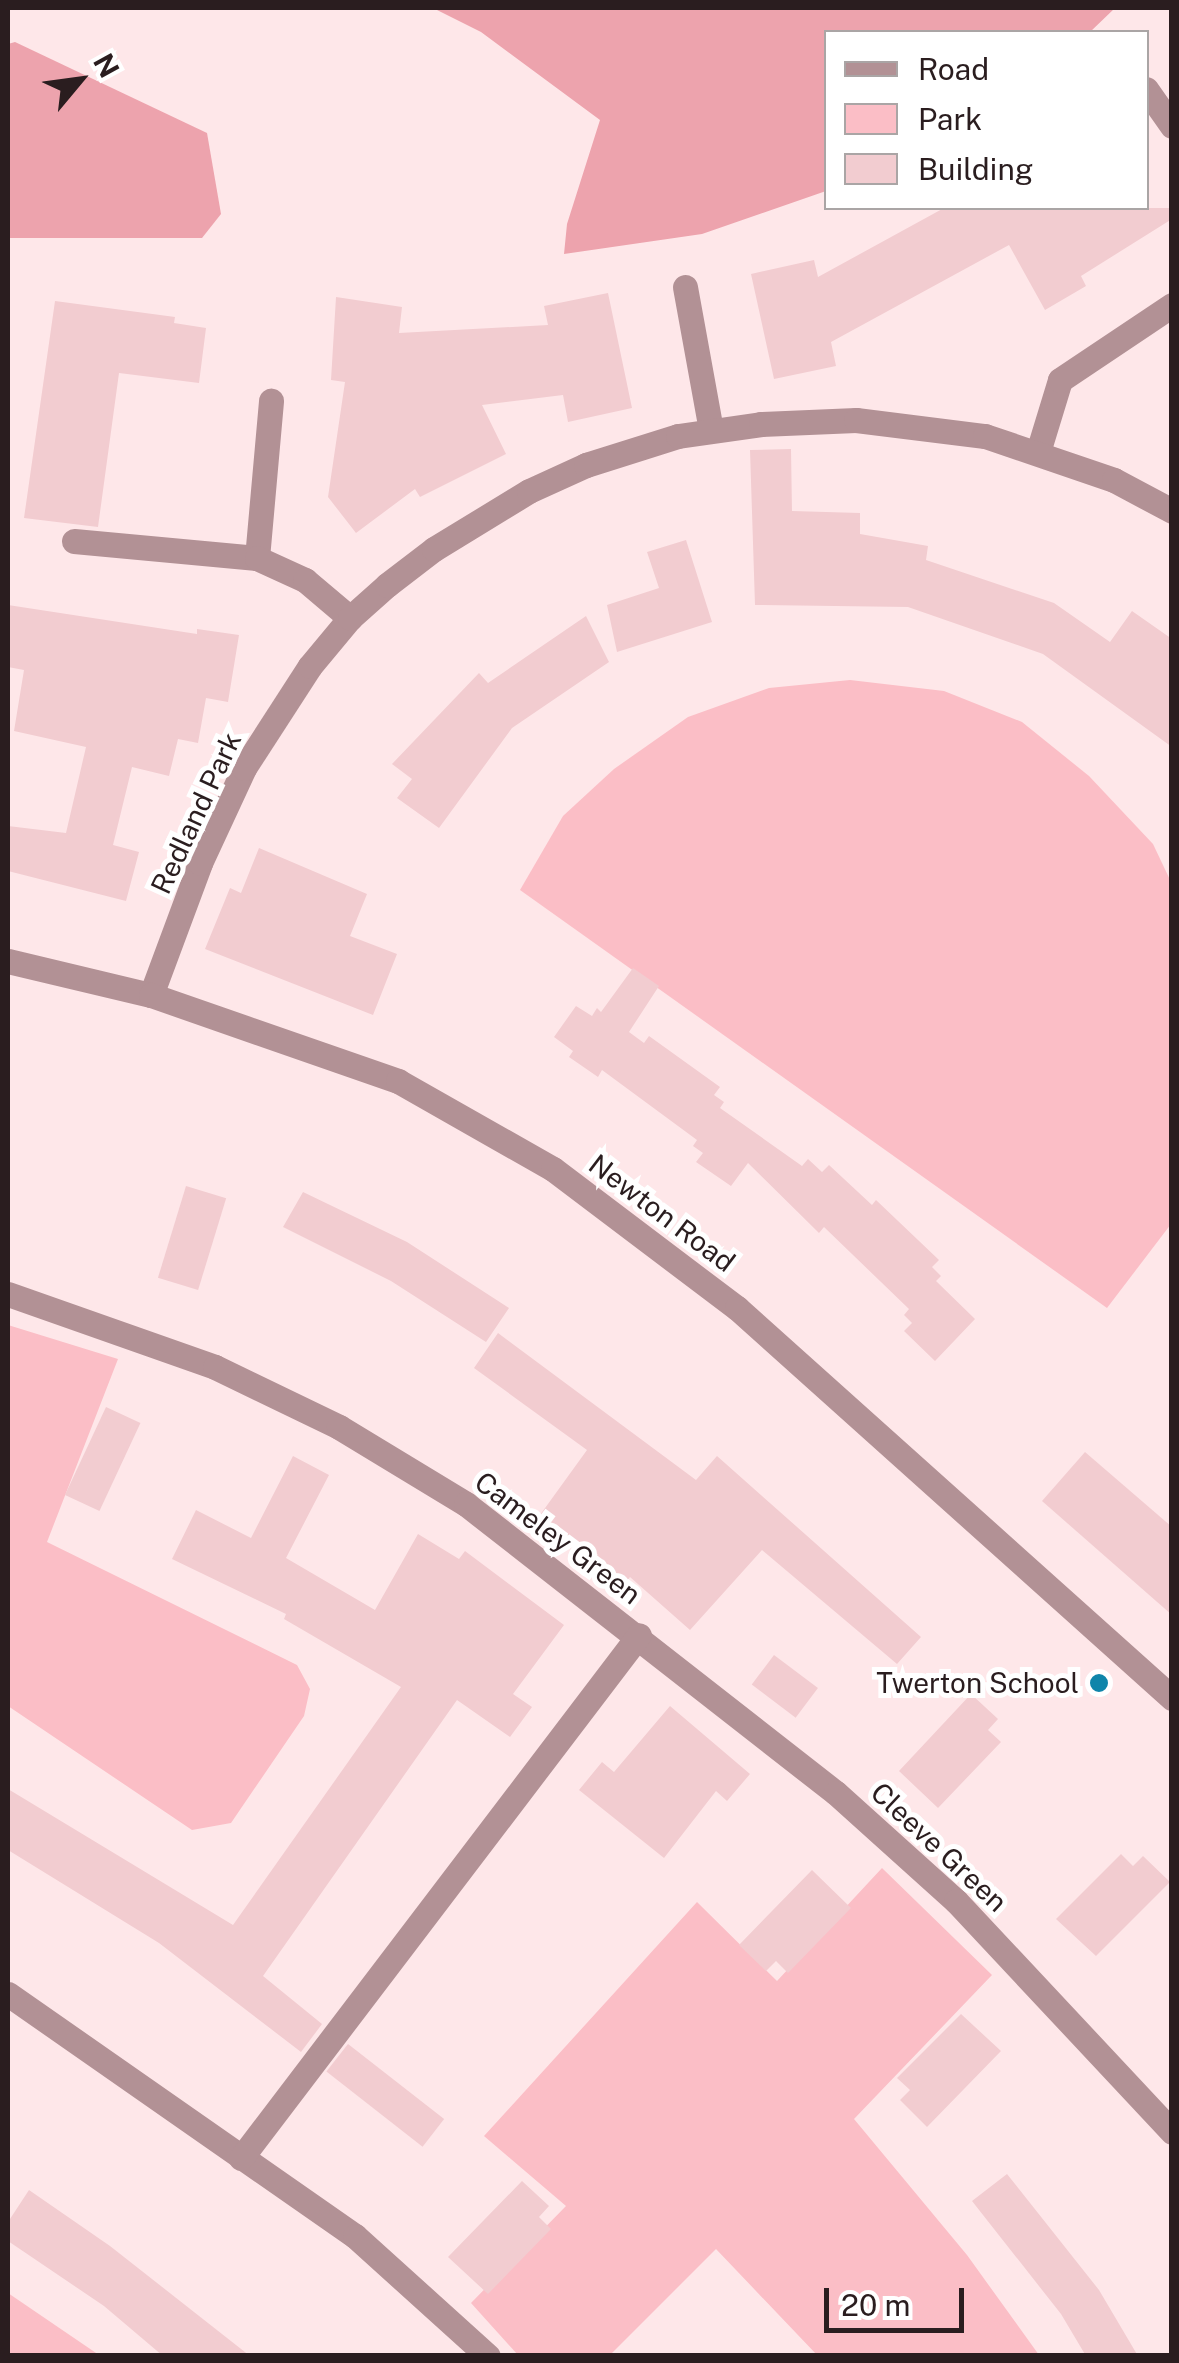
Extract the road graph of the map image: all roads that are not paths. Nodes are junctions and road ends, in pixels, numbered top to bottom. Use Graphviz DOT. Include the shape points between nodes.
graph roads {
  1 [pos="1149,93"];
  2 [pos="1172,126"];
  3 [pos="685,286"];
  4 [pos="1172,306"];
  5 [pos="271,401"];
  6 [pos="711,430"];
  7 [pos="1038,452"];
  8 [pos="1172,510"];
  9 [pos="74,541"];
  10 [pos="257,558"];
  11 [pos="350,618"];
  12 [pos="8,962"];
  13 [pos="150,996"];
  14 [pos="8,1294"];
  15 [pos="638,1635"];
  16 [pos="1168,1686"];
  17 [pos="8,1994"];
  18 [pos="1172,2132"];
  19 [pos="241,2158"];
  20 [pos="488,2356"];
  1 -- 2 [label="street"];
  3 -- 6 [label="street"];
  4 -- 7 [label="street" via="1060,380"];
  5 -- 10 [label="street"];
  6 -- 7 [label="street, Redland Park" via="811,421 902,423"];
  6 -- 11 [label="street, Redland Park" via="633,449 530,491 434,549"];
  7 -- 8 [label="street, Redland Park"];
  9 -- 10 [label="street"];
  10 -- 11 [label="street" via="304,580"];
  11 -- 13 [label="street, Redland Park" via="244,768"];
  12 -- 13 [label="street, Newton Road"];
  13 -- 16 [label="street, Newton Road" via="398,1081 554,1169 738,1308"];
  14 -- 15 [label="street, Cameley Green" via="215,1367 340,1427 466,1504"];
  15 -- 18 [label="street, Cleeve Green" via="836,1792 956,1901"];
  15 -- 19 [label="street, Cameley Green"];
  17 -- 19 [label="street"];
  19 -- 20 [label="street" via="355,2236"];
}
